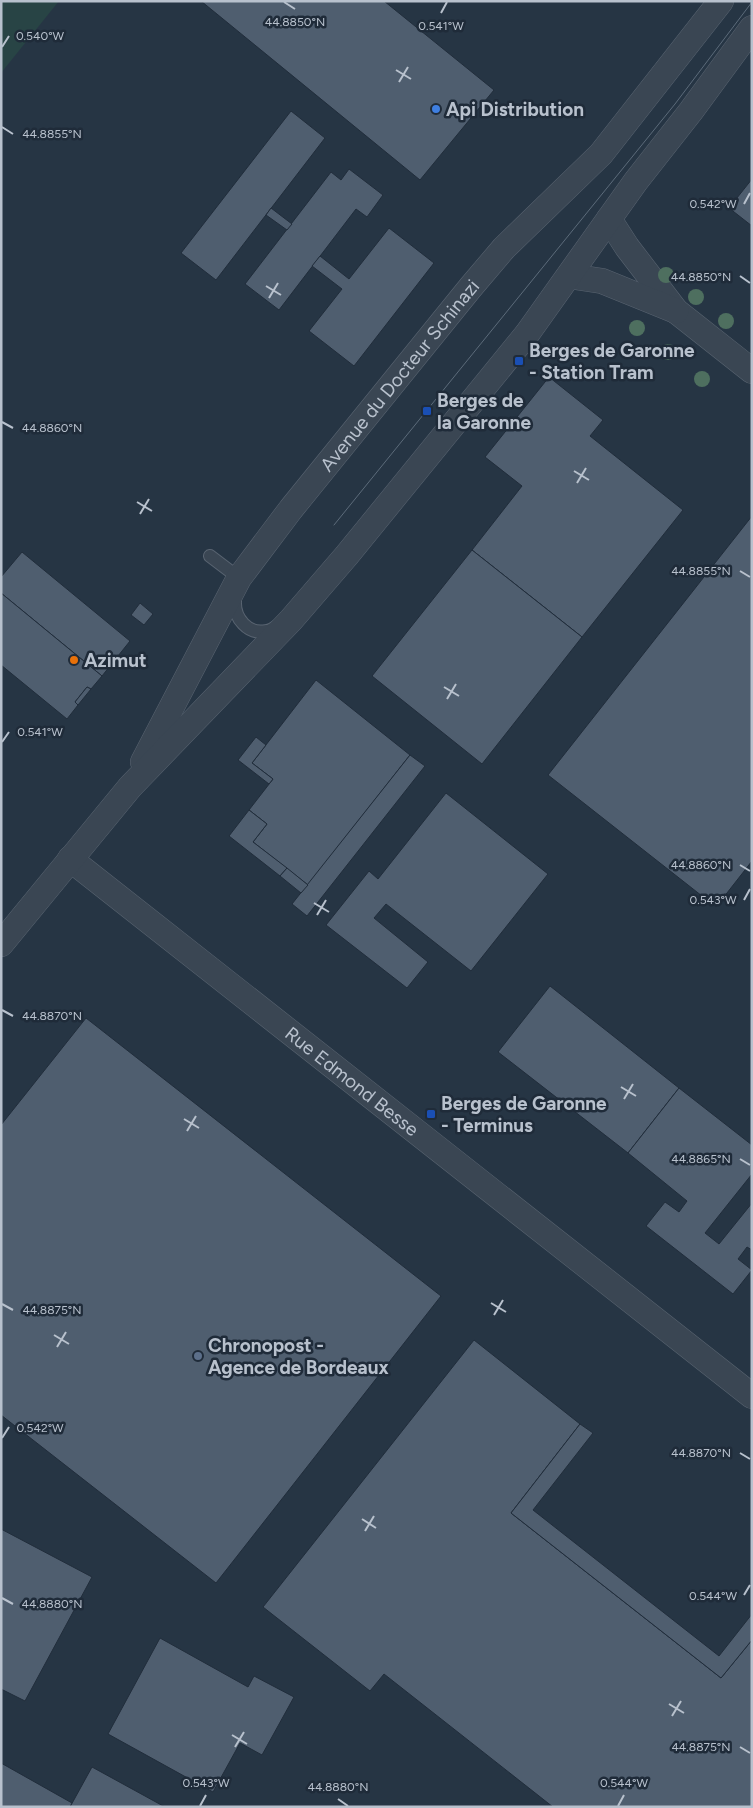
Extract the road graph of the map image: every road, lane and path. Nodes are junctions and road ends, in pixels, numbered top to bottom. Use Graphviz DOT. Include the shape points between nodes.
graph roads {
  1 [pos="721,1"];
  2 [pos="752,28"];
  3 [pos="609,219"];
  4 [pos="569,276"];
  5 [pos="676,311"];
  6 [pos="752,371"];
  7 [pos="210,556"];
  8 [pos="239,578"];
  9 [pos="290,620"];
  10 [pos="130,787"];
  11 [pos="70,859"];
  12 [pos="1,944"];
  13 [pos="752,1396"];
  1 -- 8 [label="street, Avenue du Docteur Schinazi" via="601,154 504,248 470,288"];
  2 -- 3 [label="street, Avenue du Docteur Schinazi"];
  3 -- 4 [label="street, Avenue du Docteur Schinazi"];
  3 -- 5 [label="street"];
  4 -- 5 [label="street" via="602,281"];
  4 -- 9 [label="street, Avenue du Docteur Schinazi" via="527,334"];
  5 -- 6 [label="street"];
  7 -- 8 [label="lane"];
  8 -- 9 [label="lane" via="236,616 244,625 253,631 266,631"];
  8 -- 10 [label="street, Avenue du Docteur Schinazi"];
  9 -- 10 [label="street, Avenue du Docteur Schinazi"];
  10 -- 11 [label="street, Avenue du Docteur Schinazi"];
  11 -- 12 [label="street, Avenue du Docteur Schinazi"];
  11 -- 13 [label="street, Rue Edmond Besse"];
}
